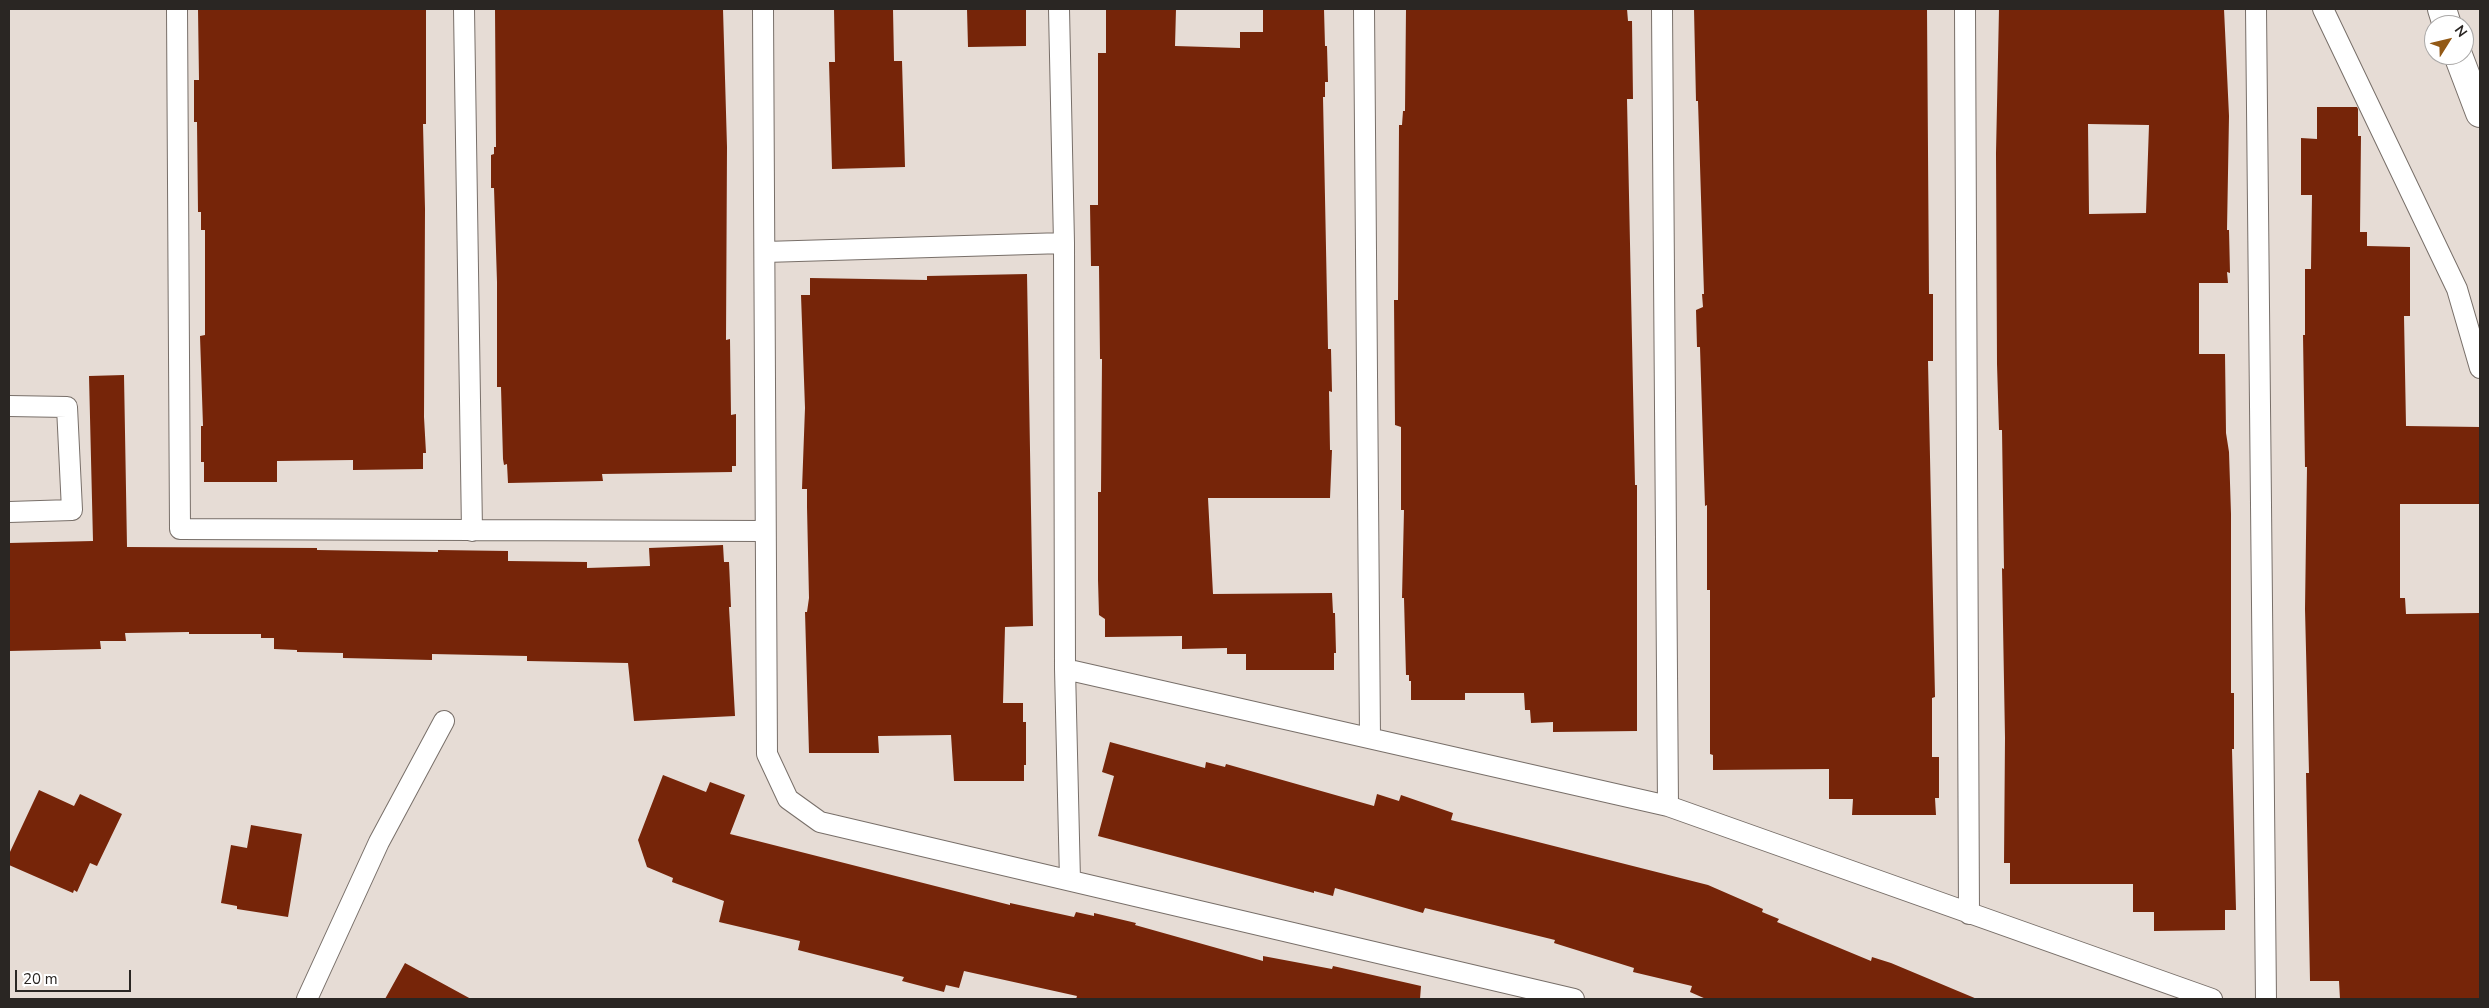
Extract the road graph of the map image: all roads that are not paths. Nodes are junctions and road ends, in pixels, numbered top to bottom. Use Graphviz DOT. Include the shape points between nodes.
graph roads {
  1 [pos="177,9"];
  2 [pos="464,9"];
  3 [pos="764,9"];
  4 [pos="1059,9"];
  5 [pos="1364,9"];
  6 [pos="1662,9"];
  7 [pos="1965,9"];
  8 [pos="2256,9"];
  9 [pos="2323,9"];
  10 [pos="2462,65"];
  11 [pos="2480,113"];
  12 [pos="1064,243"];
  13 [pos="765,252"];
  14 [pos="2480,368"];
  15 [pos="9,406"];
  16 [pos="9,512"];
  17 [pos="472,531"];
  18 [pos="765,531"];
  19 [pos="1065,669"];
  20 [pos="444,722"];
  21 [pos="1370,738"];
  22 [pos="1668,806"];
  23 [pos="1070,880"];
  24 [pos="1969,914"];
  25 [pos="307,999"];
  26 [pos="1574,999"];
  27 [pos="2212,999"];
  28 [pos="2266,999"];
  1 -- 17 [label="lane" via="180,529"];
  2 -- 17 [label="lane"];
  3 -- 13 [label="lane"];
  4 -- 12 [label="lane"];
  5 -- 21 [label="lane"];
  6 -- 22 [label="lane"];
  7 -- 24 [label="lane"];
  8 -- 28 [label="lane"];
  9 -- 14 [label="lane" via="2458,289"];
  10 -- 11 [label="street"];
  12 -- 13 [label="lane"];
  12 -- 19 [label="lane"];
  13 -- 18 [label="lane"];
  15 -- 16 [label="lane" via="67,407 72,510"];
  17 -- 18 [label="lane"];
  18 -- 23 [label="lane" via="767,754 788,799 820,822"];
  19 -- 21 [label="lane"];
  19 -- 23 [label="lane"];
  20 -- 25 [label="lane" via="379,842"];
  21 -- 22 [label="lane"];
  22 -- 24 [label="lane"];
  23 -- 26 [label="lane"];
  24 -- 27 [label="lane"];
}
